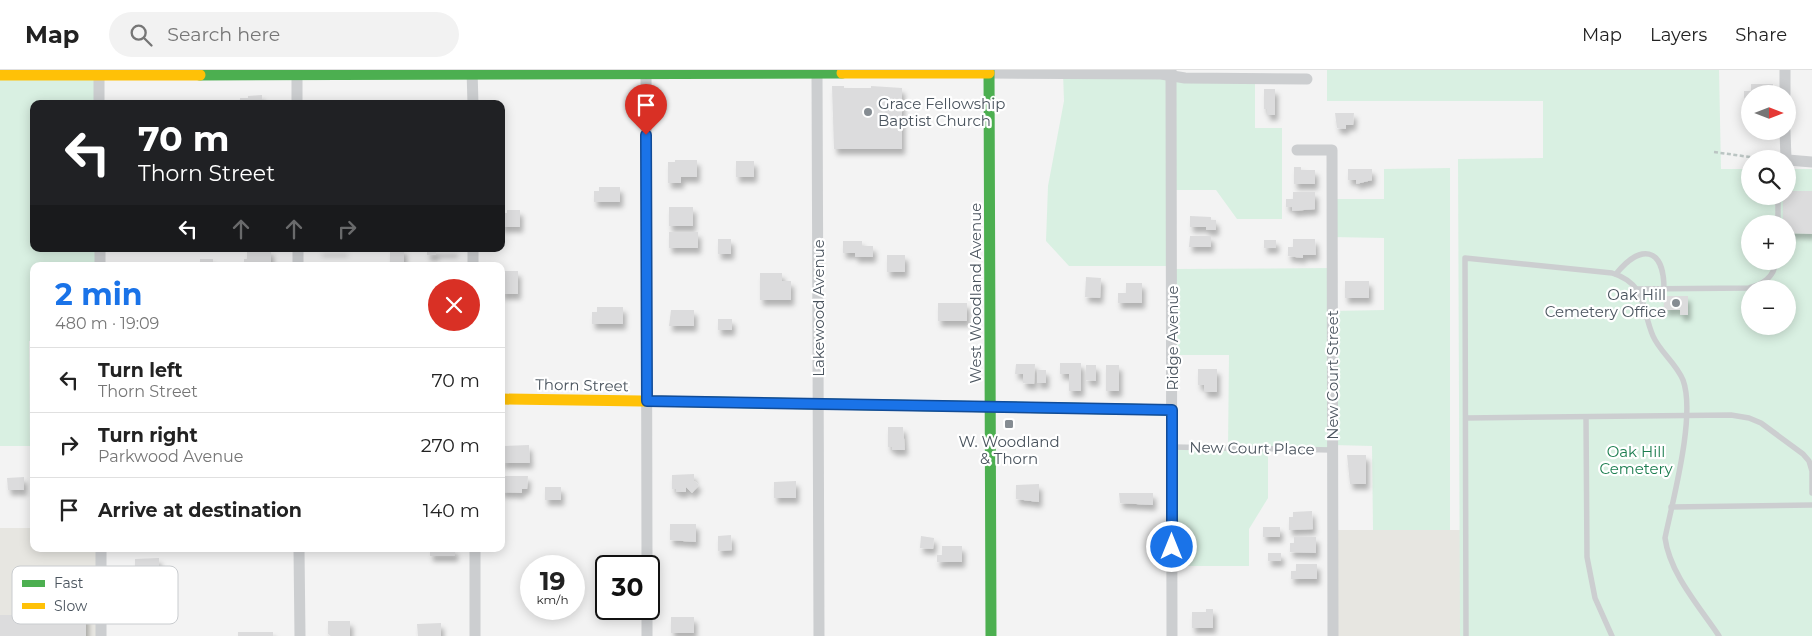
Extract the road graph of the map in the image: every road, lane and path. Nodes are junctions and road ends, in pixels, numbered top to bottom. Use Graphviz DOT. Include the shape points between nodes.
graph roads {
  1 [pos="1785,70"];
  2 [pos="46,72"];
  3 [pos="256,72"];
  4 [pos="472,72"];
  5 [pos="646,72"];
  6 [pos="817,72"];
  7 [pos="989,72"];
  8 [pos="1171,73"];
  9 [pos="0,74"];
  10 [pos="99,74"];
  11 [pos="297,74"];
  12 [pos="1307,79"];
  13 [pos="1785,85"];
  14 [pos="99,100"];
  15 [pos="297,100"];
  16 [pos="473,100"];
  17 [pos="1297,150"];
  18 [pos="1714,152"];
  19 [pos="1741,156"];
  20 [pos="1796,160"];
  21 [pos="1812,162"];
  22 [pos="1773,270"];
  23 [pos="1616,274"];
  24 [pos="1636,288"];
  25 [pos="1664,288"];
  26 [pos="505,399"];
  27 [pos="647,401"];
  28 [pos="818,404"];
  29 [pos="990,407"];
  30 [pos="1172,410"];
  31 [pos="1688,416"];
  32 [pos="1586,417"];
  33 [pos="1466,418"];
  34 [pos="1172,447"];
  35 [pos="1332,450"];
  36 [pos="1810,460"];
  37 [pos="1812,493"];
  38 [pos="1812,505"];
  39 [pos="1671,507"];
  40 [pos="101,552"];
  41 [pos="299,552"];
  42 [pos="475,552"];
  43 [pos="647,555"];
  44 [pos="101,566"];
  45 [pos="647,620"];
  46 [pos="300,636"];
  47 [pos="475,636"];
  48 [pos="647,636"];
  49 [pos="819,636"];
  50 [pos="991,636"];
  51 [pos="1172,636"];
  52 [pos="1332,636"];
  53 [pos="1466,636"];
  54 [pos="1612,636"];
  55 [pos="1719,636"];
  1 -- 13 [label="street"];
  2 -- 9 [label="street"];
  2 -- 10 [label="street"];
  3 -- 10 [label="street"];
  3 -- 11 [label="street"];
  4 -- 5 [label="street"];
  4 -- 11 [label="street"];
  4 -- 16 [label="street"];
  5 -- 6 [label="street"];
  5 -- 27 [label="street"];
  6 -- 7 [label="street"];
  6 -- 28 [label="street, Lakewood Avenue"];
  7 -- 8 [label="street"];
  7 -- 29 [label="street, West Woodland Avenue"];
  8 -- 12 [label="street"];
  8 -- 30 [label="street, Ridge Avenue"];
  10 -- 14 [label="street"];
  11 -- 15 [label="street"];
  17 -- 35 [label="street, New Court Street" via="1332,150"];
  18 -- 19 [label="path"];
  20 -- 21 [label="street"];
  22 -- 25 [label="lane" via="1762,285 1749,288"];
  23 -- 24 [label="lane"];
  23 -- 25 [label="lane" via="1633,257 1649,254 1662,264"];
  23 -- 33 [label="lane" via="1465,258"];
  24 -- 25 [label="lane"];
  24 -- 31 [label="lane" via="1643,299 1652,335 1682,380"];
  26 -- 27 [label="street, Thorn Street"];
  27 -- 28 [label="street, Thorn Street"];
  27 -- 43 [label="street"];
  28 -- 29 [label="street, Thorn Street"];
  28 -- 49 [label="street, Lakewood Avenue"];
  29 -- 30 [label="street, Thorn Street"];
  29 -- 50 [label="street, West Woodland Avenue"];
  30 -- 34 [label="street, Ridge Avenue"];
  31 -- 32 [label="lane"];
  31 -- 36 [label="lane" via="1749,418 1761,423"];
  31 -- 39 [label="lane"];
  32 -- 33 [label="lane"];
  32 -- 54 [label="lane" via="1588,566 1595,598"];
  33 -- 53 [label="lane"];
  34 -- 35 [label="lane, New Court Place"];
  34 -- 51 [label="street, Ridge Avenue"];
  35 -- 52 [label="street, New Court Street"];
  36 -- 37 [label="lane"];
  38 -- 39 [label="lane"];
  39 -- 55 [label="lane" via="1666,538 1672,563"];
  40 -- 44 [label="street"];
  41 -- 46 [label="street"];
  42 -- 47 [label="street"];
  45 -- 48 [label="street"];
}
